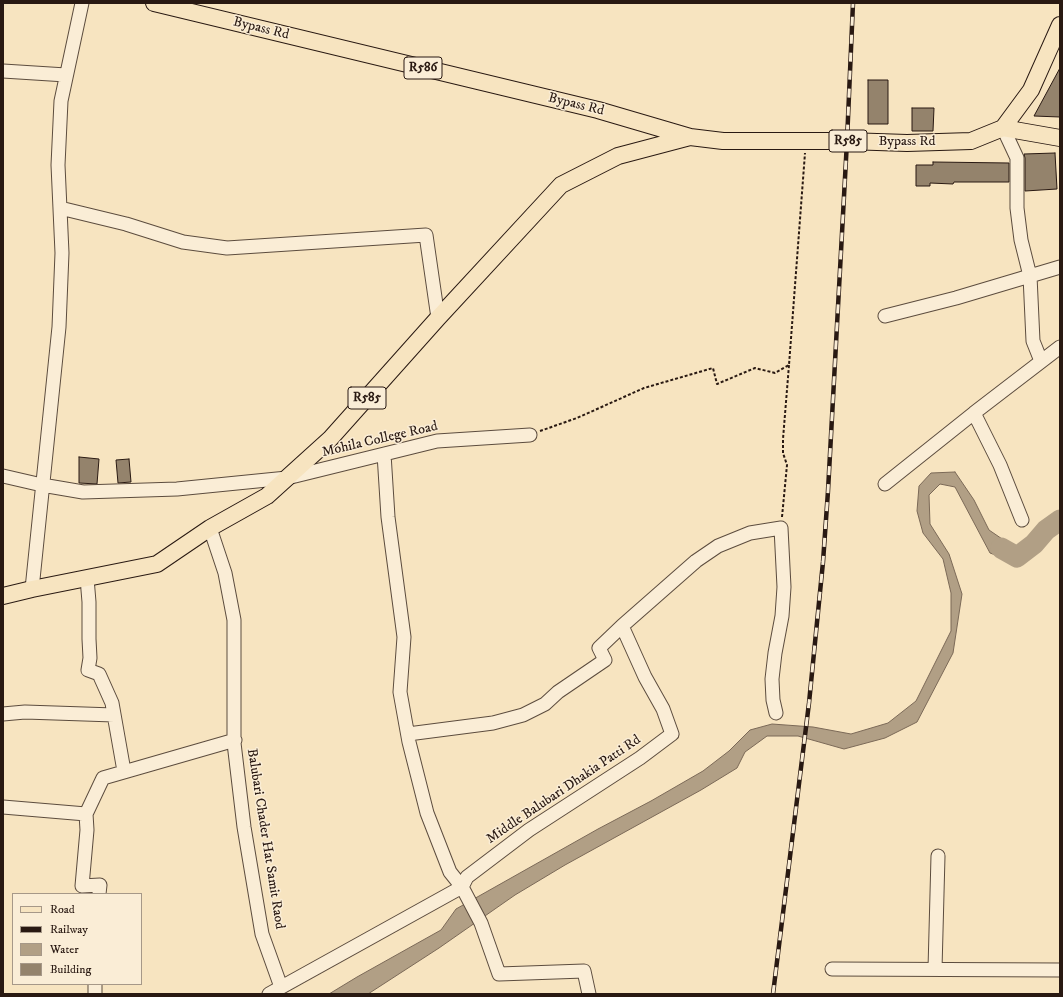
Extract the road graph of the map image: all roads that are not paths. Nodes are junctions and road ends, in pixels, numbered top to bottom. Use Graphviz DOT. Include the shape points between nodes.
graph roads {
  1 [pos="82,3"];
  2 [pos="154,3"];
  3 [pos="1060,25"];
  4 [pos="3,72"];
  5 [pos="66,75"];
  6 [pos="1003,128"];
  7 [pos="690,137"];
  8 [pos="1060,138"];
  9 [pos="60,208"];
  10 [pos="1060,267"];
  11 [pos="1030,276"];
  12 [pos="886,316"];
  13 [pos="438,318"];
  14 [pos="1060,347"];
  15 [pos="1041,361"];
  16 [pos="974,413"];
  17 [pos="530,435"];
  18 [pos="384,454"];
  19 [pos="3,476"];
  20 [pos="287,478"];
  21 [pos="885,484"];
  22 [pos="42,485"];
  23 [pos="1022,520"];
  24 [pos="210,528"];
  25 [pos="87,578"];
  26 [pos="32,589"];
  27 [pos="3,596"];
  28 [pos="622,626"];
  29 [pos="776,713"];
  30 [pos="3,714"];
  31 [pos="114,715"];
  32 [pos="408,734"];
  33 [pos="235,740"];
  34 [pos="124,771"];
  35 [pos="3,807"];
  36 [pos="86,814"];
  37 [pos="938,856"];
  38 [pos="462,887"];
  39 [pos="99,893"];
  40 [pos="832,969"];
  41 [pos="935,969"];
  42 [pos="1060,970"];
  43 [pos="281,987"];
  44 [pos="269,994"];
  45 [pos="589,994"];
  1 -- 5 [label="street"];
  2 -- 7 [label="main road, Bypass Rd / R586" via="598,110"];
  3 -- 6 [label="main road" via="1031,90"];
  4 -- 5 [label="street"];
  5 -- 9 [label="street" via="61,101 58,165"];
  6 -- 7 [label="main road, Bypass Rd / R585" via="971,141 907,143 723,141"];
  6 -- 8 [label="main road"];
  6 -- 11 [label="street" via="1016,158 1018,215"];
  7 -- 13 [label="main road, R585" via="618,156 561,186"];
  9 -- 13 [label="street" via="126,224 183,242 226,248 426,235"];
  9 -- 22 [label="street" via="62,253 59,328"];
  10 -- 11 [label="street"];
  11 -- 12 [label="street"];
  11 -- 15 [label="street" via="1033,341"];
  13 -- 20 [label="main road, R585" via="330,439"];
  14 -- 15 [label="street"];
  15 -- 16 [label="street"];
  16 -- 21 [label="street"];
  16 -- 23 [label="street" via="1000,465"];
  17 -- 18 [label="street, Mohila College Road" via="437,441"];
  18 -- 20 [label="street, Mohila College Road"];
  18 -- 32 [label="street" via="388,517 404,637 400,692"];
  19 -- 22 [label="street, Mohila College Road"];
  20 -- 22 [label="street, Mohila College Road" via="177,489 83,492"];
  20 -- 24 [label="main road, R585" via="266,496"];
  22 -- 26 [label="street"];
  24 -- 25 [label="main road, R585" via="157,564"];
  24 -- 33 [label="street, Balubari Chader Hat Samit Raod" via="225,573 234,620"];
  25 -- 26 [label="main road, R585"];
  25 -- 31 [label="street" via="90,602 88,670 100,674"];
  26 -- 27 [label="main road, R585"];
  28 -- 29 [label="street" via="696,561 718,546 750,533 781,528 784,587 772,679"];
  28 -- 32 [label="street" via="599,648 605,660 545,704 523,715 493,723"];
  28 -- 38 [label="street, Middle Balubari Dhakia Patti Rd" via="663,709 672,734 640,758 528,830 467,877"];
  30 -- 31 [label="street" via="25,712"];
  31 -- 34 [label="street"];
  32 -- 38 [label="street" via="427,813 450,872"];
  33 -- 34 [label="street"];
  33 -- 43 [label="street, Balubari Chader Hat Samit Raod" via="244,827 262,934"];
  34 -- 36 [label="street" via="103,778"];
  35 -- 36 [label="street"];
  36 -- 39 [label="street" via="82,886 100,884"];
  37 -- 41 [label="street"];
  38 -- 43 [label="street, Middle Balubari Dhakia Patti Rd"];
  38 -- 45 [label="street" via="482,923 499,974 584,971"];
  40 -- 41 [label="street"];
  41 -- 42 [label="street"];
  43 -- 44 [label="street, Middle Balubari Dhakia Patti Rd"];
}
